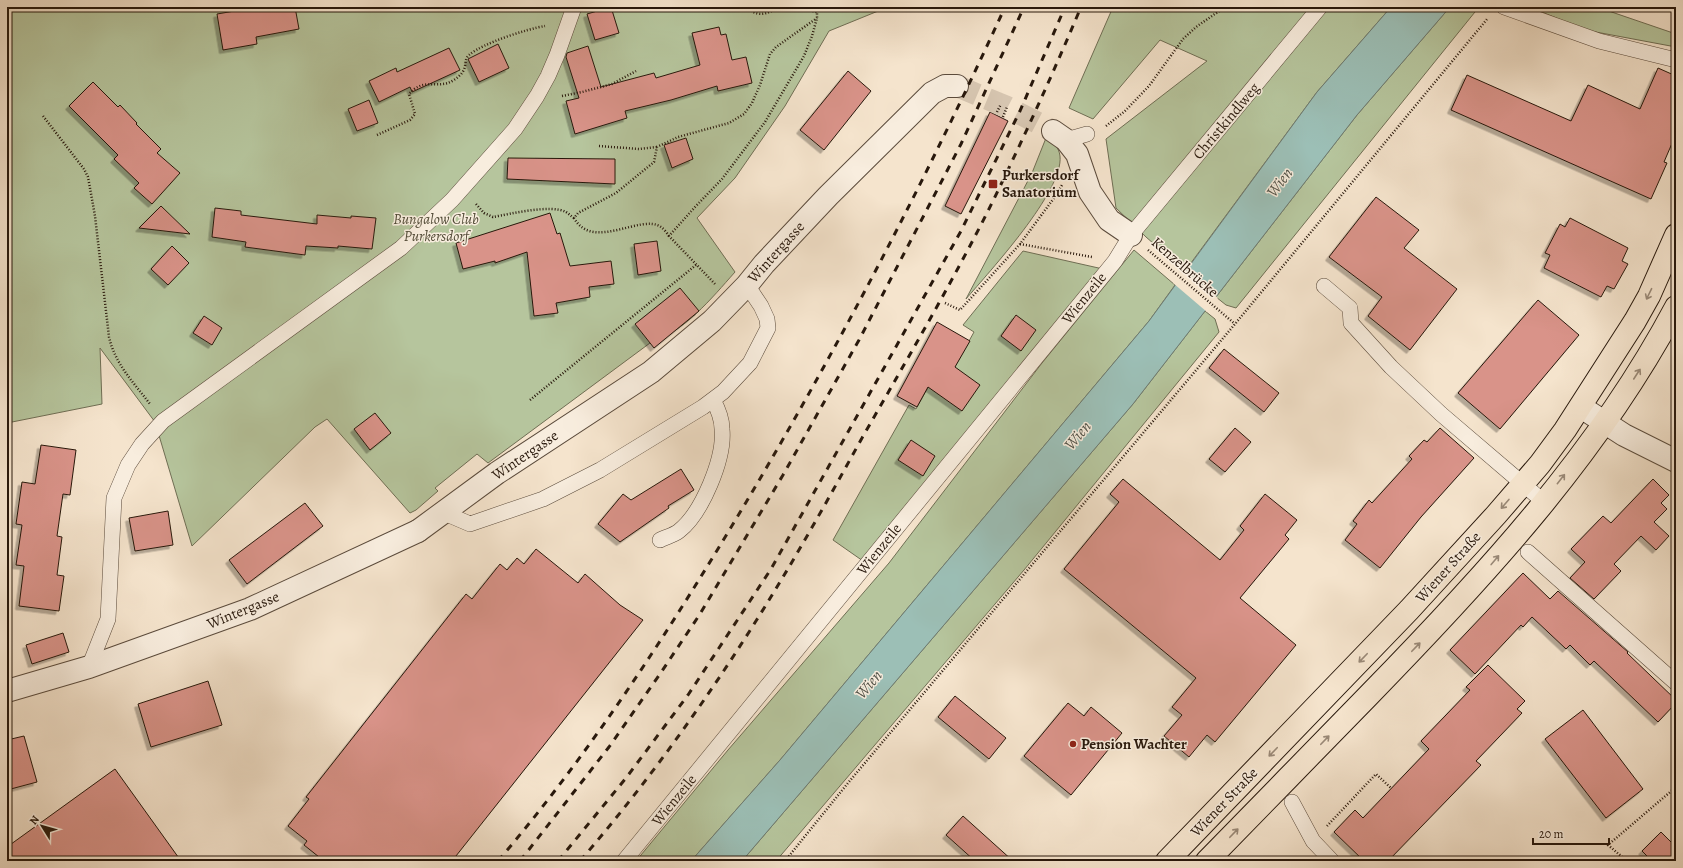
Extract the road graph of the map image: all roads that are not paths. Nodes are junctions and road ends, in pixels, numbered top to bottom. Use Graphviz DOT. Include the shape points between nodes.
graph roads {
  1 [pos="574,7"];
  2 [pos="1320,7"];
  3 [pos="1498,10"];
  4 [pos="1676,60"];
  5 [pos="957,86"];
  6 [pos="1087,134"];
  7 [pos="1065,141"];
  8 [pos="1131,234"];
  9 [pos="1676,235"];
  10 [pos="747,285"];
  11 [pos="1324,286"];
  12 [pos="1676,307"];
  13 [pos="713,400"];
  14 [pos="1581,407"];
  15 [pos="1606,423"];
  16 [pos="1676,461"];
  17 [pos="1522,484"];
  18 [pos="1544,502"];
  19 [pos="442,512"];
  20 [pos="660,540"];
  21 [pos="1528,552"];
  22 [pos="89,667"];
  23 [pos="1676,683"];
  24 [pos="7,691"];
  25 [pos="1292,802"];
  26 [pos="624,861"];
  27 [pos="1168,861"];
  28 [pos="1207,861"];
  29 [pos="1332,861"];
  1 -- 22 [label="lane" via="548,76 537,96 515,129 452,200 401,248 163,421 142,444 128,465 114,498 108,619"];
  2 -- 8 [label="lane, Christkindlweg"];
  3 -- 4 [label="lane" via="1599,41"];
  5 -- 10 [label="street, Wintergasse" via="945,86 932,93 828,196"];
  6 -- 7 [label="lane"];
  7 -- 8 [label="street" via="1090,192 1109,220"];
  8 -- 26 [label="lane, Wienzeile" via="1115,261"];
  9 -- 14 [label="main road, Wiener Straße, one-way" via="1649,296"];
  10 -- 13 [label="lane" via="761,306 768,328 750,363"];
  10 -- 19 [label="street, Wintergasse" via="712,321 651,372"];
  11 -- 17 [label="lane" via="1350,308 1351,323 1390,367"];
  15 -- 12 [label="main road, Wiener Straße, one-way" via="1653,349"];
  13 -- 19 [label="lane" via="600,470 543,499 470,524"];
  13 -- 20 [label="lane" via="720,416 722,437 718,460 708,488 683,527"];
  14 -- 15 [label="street"];
  14 -- 17 [label="main road, Wiener Straße"];
  15 -- 16 [label="street"];
  18 -- 15 [label="main road, Wiener Straße, one-way"];
  17 -- 18 [label="lane"];
  17 -- 27 [label="main road, Wiener Straße, one-way" via="1409,610"];
  28 -- 18 [label="main road, Wiener Straße, one-way" via="1470,590"];
  19 -- 22 [label="street, Wintergasse" via="418,531 250,609"];
  21 -- 23 [label="lane"];
  22 -- 24 [label="street, Wintergasse"];
  25 -- 29 [label="lane" via="1313,841"];
}
